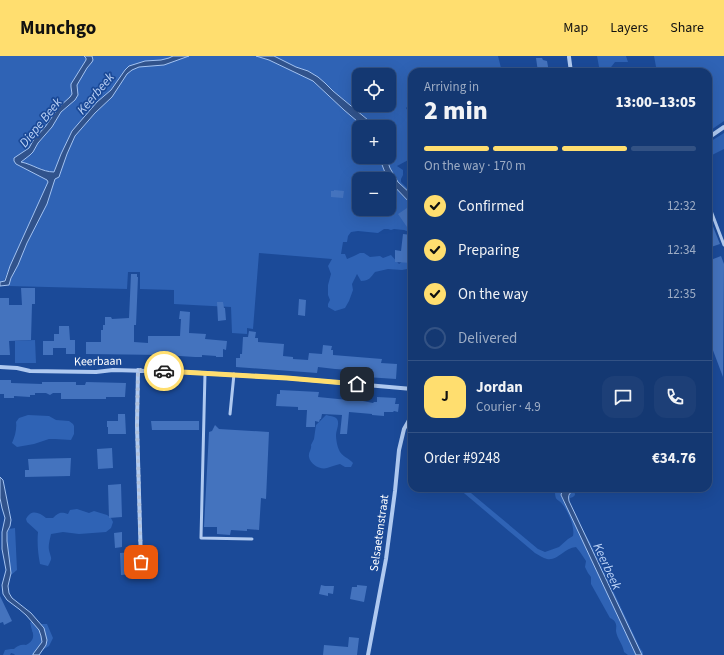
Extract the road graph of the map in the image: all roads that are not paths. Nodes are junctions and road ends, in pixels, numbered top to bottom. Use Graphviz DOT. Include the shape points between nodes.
graph roads {
  1 [pos="569,57"];
  2 [pos="570,68"];
  3 [pos="724,127"];
  4 [pos="712,135"];
  5 [pos="712,214"];
  6 [pos="724,244"];
  7 [pos="0,368"];
  8 [pos="138,370"];
  9 [pos="205,373"];
  10 [pos="234,374"];
  11 [pos="408,389"];
  12 [pos="230,414"];
  13 [pos="408,422"];
  14 [pos="252,539"];
  15 [pos="141,562"];
  16 [pos="368,655"];
  1 -- 2 [label="street"];
  3 -- 4 [label="street"];
  5 -- 6 [label="lane"];
  7 -- 8 [label="street, Keerbaan" via="96,372"];
  8 -- 9 [label="street, Keerbaan"];
  8 -- 15 [label="street"];
  9 -- 10 [label="street, Keerbaan"];
  9 -- 14 [label="lane" via="201,538"];
  10 -- 11 [label="street, Keerbaan"];
  10 -- 12 [label="lane"];
  13 -- 16 [label="street, Selsaetenstraat" via="399,450 387,551"];
}
